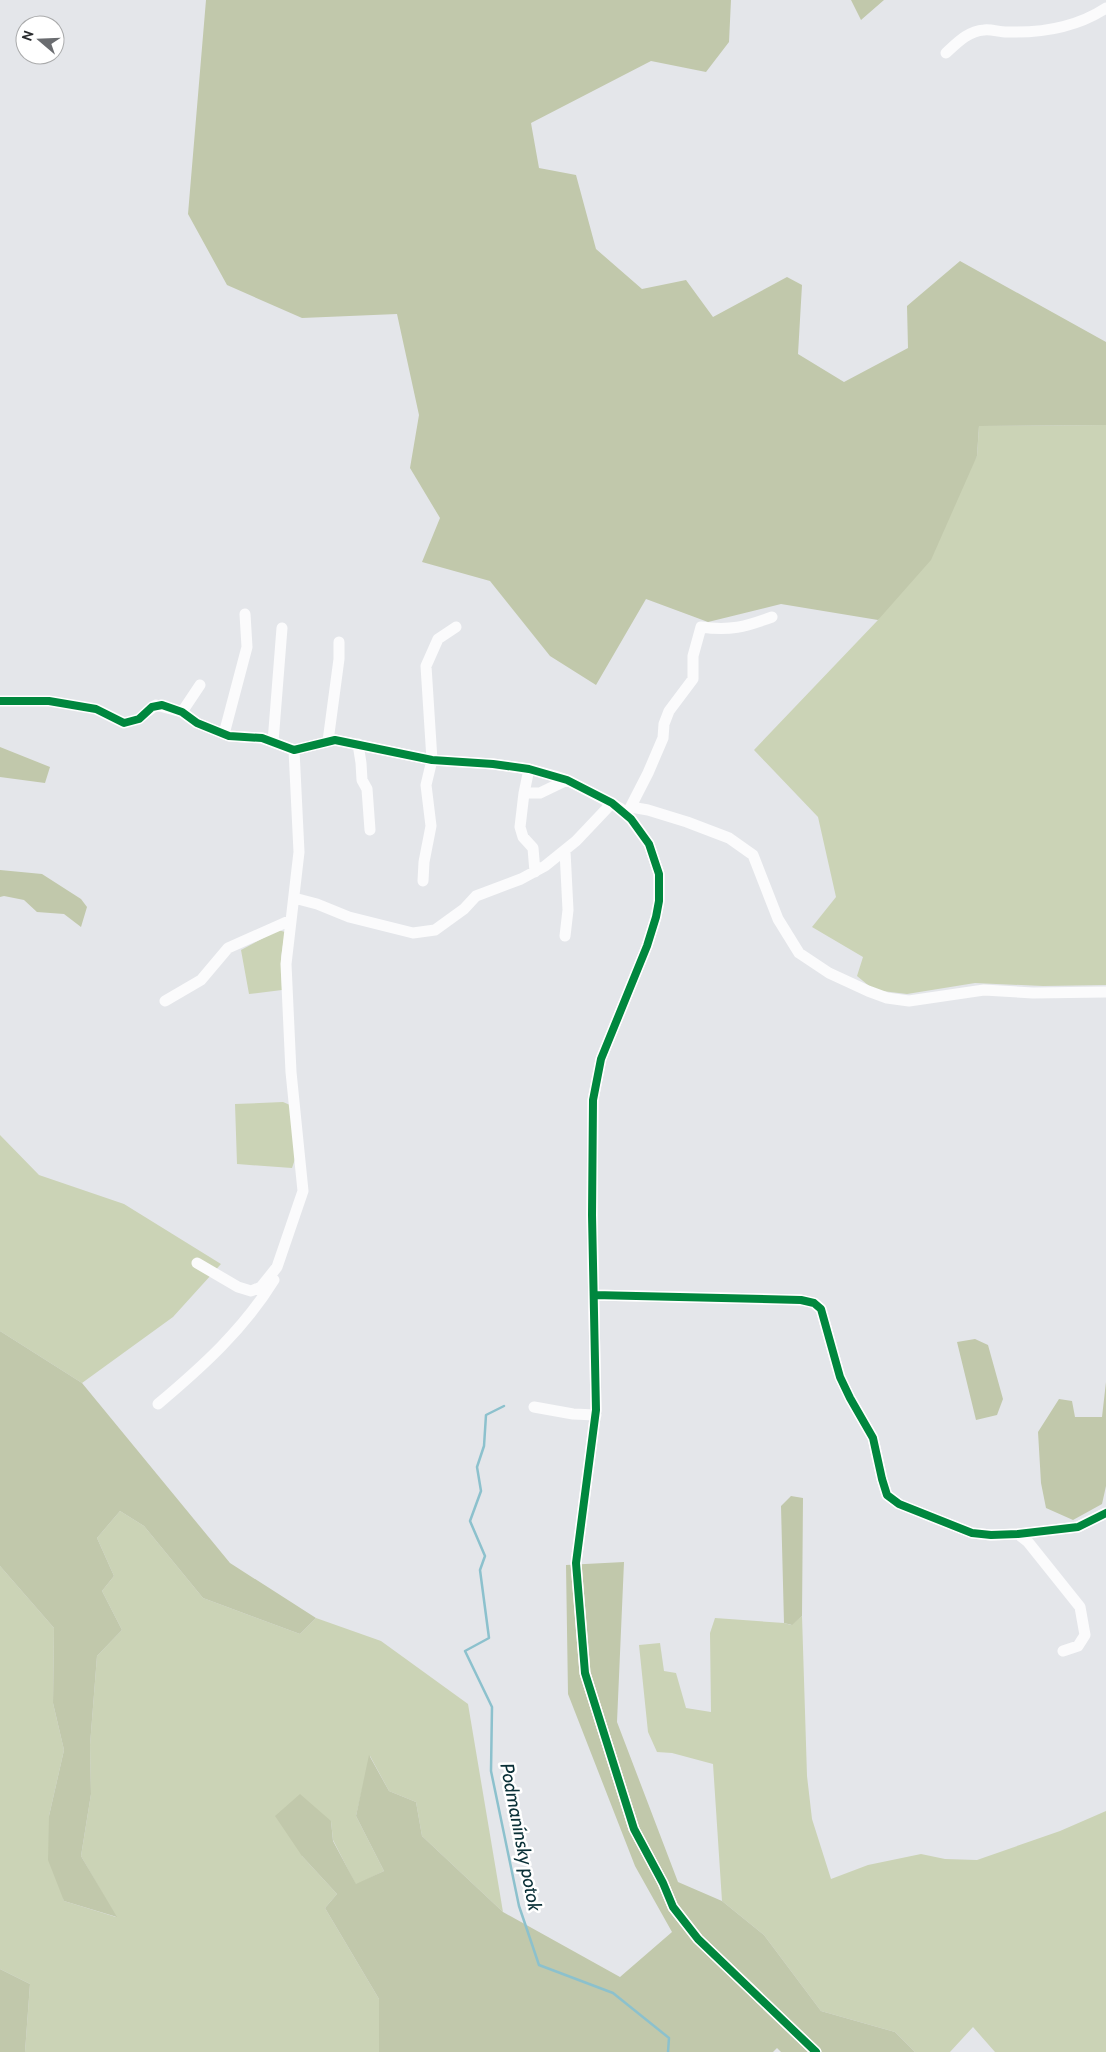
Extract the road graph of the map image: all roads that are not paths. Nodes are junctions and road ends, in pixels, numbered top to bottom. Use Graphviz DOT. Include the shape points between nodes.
graph roads {
  1 [pos="1106,8"];
  2 [pos="946,53"];
  3 [pos="245,614"];
  4 [pos="772,617"];
  5 [pos="456,627"];
  6 [pos="282,628"];
  7 [pos="339,642"];
  8 [pos="200,685"];
  9 [pos="148,711"];
  10 [pos="182,712"];
  11 [pos="224,734"];
  12 [pos="328,741"];
  13 [pos="273,742"];
  14 [pos="358,744"];
  15 [pos="294,750"];
  16 [pos="432,760"];
  17 [pos="529,769"];
  18 [pos="567,780"];
  19 [pos="524,793"];
  20 [pos="612,803"];
  21 [pos="629,810"];
  22 [pos="370,830"];
  23 [pos="565,851"];
  24 [pos="535,872"];
  25 [pos="424,881"];
  26 [pos="294,898"];
  27 [pos="291,920"];
  28 [pos="564,936"];
  29 [pos="1106,992"];
  30 [pos="165,1001"];
  31 [pos="197,1263"];
  32 [pos="278,1266"];
  33 [pos="594,1295"];
  34 [pos="158,1404"];
  35 [pos="534,1406"];
  36 [pos="596,1415"];
  37 [pos="1106,1513"];
  38 [pos="1018,1534"];
  39 [pos="1063,1651"];
  40 [pos="816,2052"];
  1 -- 2 [label="street" via="1050,30 984,30 965,36"];
  3 -- 11 [label="street" via="247,648"];
  4 -- 21 [label="street" via="746,627 722,630 701,627 693,656 694,679 669,711 663,738"];
  5 -- 16 [label="street" via="438,639 426,666"];
  6 -- 13 [label="street"];
  7 -- 12 [label="street"];
  8 -- 10 [label="street"];
  9 -- 10 [label="street" via="156,705"];
  10 -- 11 [label="street" via="197,723"];
  11 -- 13 [label="street"];
  12 -- 14 [label="street"];
  12 -- 15 [label="street"];
  13 -- 15 [label="street"];
  14 -- 16 [label="street"];
  14 -- 22 [label="street" via="362,780 367,789"];
  15 -- 26 [label="street" via="299,852"];
  16 -- 17 [label="street"];
  16 -- 25 [label="street" via="426,785 431,826"];
  17 -- 18 [label="street"];
  17 -- 19 [label="street"];
  18 -- 19 [label="street" via="540,792"];
  18 -- 20 [label="street"];
  19 -- 24 [label="street" via="520,827 523,838 533,848"];
  20 -- 21 [label="street"];
  20 -- 23 [label="street"];
  21 -- 29 [label="street" via="648,810 687,822 729,838 753,855 778,919 799,953 828,974 868,991 909,1001 984,990"];
  21 -- 33 [label="street" via="658,866 659,901 652,931 605,1047 595,1084 592,1160"];
  23 -- 24 [label="street"];
  23 -- 28 [label="street" via="568,910"];
  24 -- 26 [label="street" via="476,896 435,930 413,933 349,917"];
  26 -- 27 [label="street"];
  27 -- 30 [label="street" via="228,948 201,980"];
  27 -- 32 [label="street" via="286,964 290,1072 303,1191"];
  31 -- 32 [label="street" via="238,1287 251,1290 261,1287"];
  32 -- 34 [label="street" via="274,1281 252,1313 218,1351"];
  33 -- 36 [label="street"];
  33 -- 38 [label="street" via="801,1300 814,1303 821,1309 840,1377 873,1438 887,1495 899,1504 972,1533"];
  35 -- 36 [label="street"];
  36 -- 40 [label="street" via="576,1563 585,1673 634,1829 673,1907 698,1939"];
  37 -- 38 [label="street" via="1078,1527"];
  38 -- 39 [label="street" via="1080,1607 1085,1635 1078,1646"];
}
